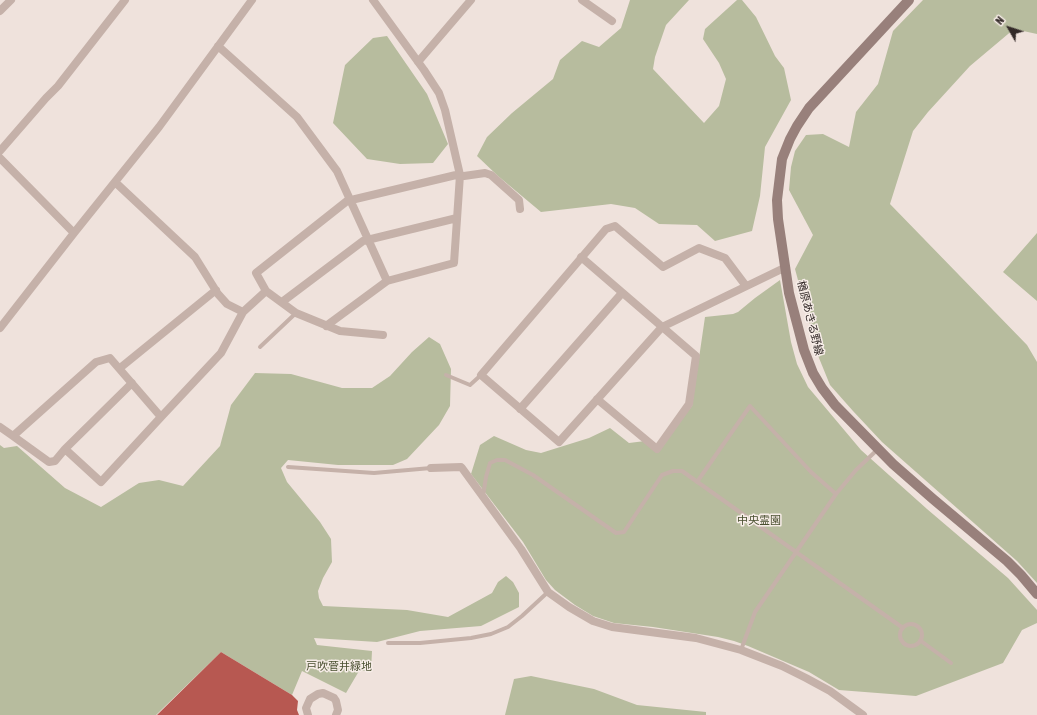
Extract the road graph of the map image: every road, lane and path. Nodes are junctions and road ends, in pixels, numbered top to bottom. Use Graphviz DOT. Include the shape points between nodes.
graph roads {
  1 [pos="11,0"];
  2 [pos="125,0"];
  3 [pos="252,0"];
  4 [pos="373,0"];
  5 [pos="471,0"];
  6 [pos="582,0"];
  7 [pos="909,0"];
  8 [pos="0,11"];
  9 [pos="612,21"];
  10 [pos="218,46"];
  11 [pos="418,62"];
  12 [pos="0,151"];
  13 [pos="0,158"];
  14 [pos="460,175"];
  15 [pos="115,182"];
  16 [pos="351,200"];
  17 [pos="520,209"];
  18 [pos="457,218"];
  19 [pos="74,233"];
  20 [pos="368,240"];
  21 [pos="581,257"];
  22 [pos="786,268"];
  23 [pos="387,281"];
  24 [pos="746,286"];
  25 [pos="216,290"];
  26 [pos="266,291"];
  27 [pos="622,293"];
  28 [pos="282,302"];
  29 [pos="243,312"];
  30 [pos="296,313"];
  31 [pos="326,326"];
  32 [pos="662,327"];
  33 [pos="0,328"];
  34 [pos="383,335"];
  35 [pos="260,347"];
  36 [pos="120,368"];
  37 [pos="446,374"];
  38 [pos="481,375"];
  39 [pos="132,383"];
  40 [pos="597,399"];
  41 [pos="520,409"];
  42 [pos="161,417"];
  43 [pos="0,427"];
  44 [pos="13,436"];
  45 [pos="65,449"];
  46 [pos="878,449"];
  47 [pos="288,467"];
  48 [pos="432,468"];
  49 [pos="697,482"];
  50 [pos="836,494"];
  51 [pos="483,496"];
  52 [pos="797,552"];
  53 [pos="548,592"];
  54 [pos="1037,594"];
  55 [pos="903,628"];
  56 [pos="921,642"];
  57 [pos="388,643"];
  58 [pos="741,650"];
  59 [pos="952,663"];
  60 [pos="308,715"];
  61 [pos="336,715"];
  62 [pos="863,715"];
  1 -- 8 [label="street"];
  2 -- 12 [label="street" via="58,86"];
  3 -- 10 [label="street"];
  4 -- 11 [label="street"];
  5 -- 11 [label="street"];
  6 -- 9 [label="street"];
  7 -- 22 [label="main road, 楢原あきる野線" via="809,108 790,139 782,158 777,200"];
  10 -- 15 [label="street"];
  10 -- 16 [label="street" via="298,117 337,171"];
  11 -- 14 [label="street" via="439,93 446,110"];
  13 -- 19 [label="street"];
  14 -- 16 [label="street"];
  14 -- 17 [label="street" via="491,175 519,200"];
  14 -- 18 [label="street"];
  15 -- 19 [label="street"];
  15 -- 25 [label="street" via="195,257"];
  16 -- 20 [label="street"];
  16 -- 26 [label="street" via="256,273"];
  18 -- 20 [label="street"];
  18 -- 23 [label="street" via="454,263"];
  19 -- 33 [label="street"];
  20 -- 23 [label="street"];
  20 -- 28 [label="street" via="363,241"];
  21 -- 24 [label="street" via="606,229 615,226 663,267 699,248 724,258"];
  21 -- 27 [label="street"];
  21 -- 38 [label="street"];
  22 -- 24 [label="street"];
  22 -- 46 [label="main road, 楢原あきる野線" via="795,320 813,373 834,405"];
  23 -- 31 [label="street"];
  24 -- 32 [label="street"];
  25 -- 29 [label="street" via="227,304"];
  25 -- 36 [label="street"];
  26 -- 28 [label="street"];
  26 -- 29 [label="street"];
  27 -- 32 [label="street"];
  27 -- 41 [label="street"];
  28 -- 30 [label="street"];
  29 -- 42 [label="street" via="222,353"];
  30 -- 31 [label="street"];
  30 -- 35 [label="lane"];
  31 -- 34 [label="street" via="340,331"];
  32 -- 40 [label="street"];
  32 -- 40 [label="street" via="696,356 689,404 657,449"];
  36 -- 39 [label="street"];
  36 -- 44 [label="street" via="110,358 96,362"];
  37 -- 38 [label="lane" via="470,385"];
  38 -- 41 [label="street"];
  39 -- 42 [label="street"];
  39 -- 45 [label="street"];
  40 -- 41 [label="street" via="559,442"];
  42 -- 45 [label="street" via="101,482"];
  43 -- 44 [label="street"];
  44 -- 45 [label="street" via="49,462 55,461"];
  46 -- 50 [label="lane"];
  46 -- 54 [label="main road, 楢原あきる野線" via="1007,561"];
  47 -- 48 [label="lane" via="374,473"];
  48 -- 51 [label="street" via="460,467"];
  49 -- 50 [label="lane" via="750,406 811,472"];
  49 -- 51 [label="lane" via="679,471 664,473 624,532 616,533 505,460 490,463"];
  49 -- 52 [label="lane"];
  50 -- 52 [label="lane"];
  51 -- 53 [label="street"];
  52 -- 55 [label="lane"];
  52 -- 58 [label="lane" via="755,612"];
  53 -- 57 [label="lane" via="508,627 491,634 420,643"];
  53 -- 58 [label="street" via="593,621 612,627 696,638"];
  55 -- 56 [label="lane" via="910,624 919,627 923,634"];
  55 -- 56 [label="lane" via="900,635 904,644 913,647"];
  56 -- 59 [label="lane"];
  58 -- 62 [label="street" via="806,678"];
  60 -- 61 [label="street" via="306,708 310,699 323,693 336,701"];
}
